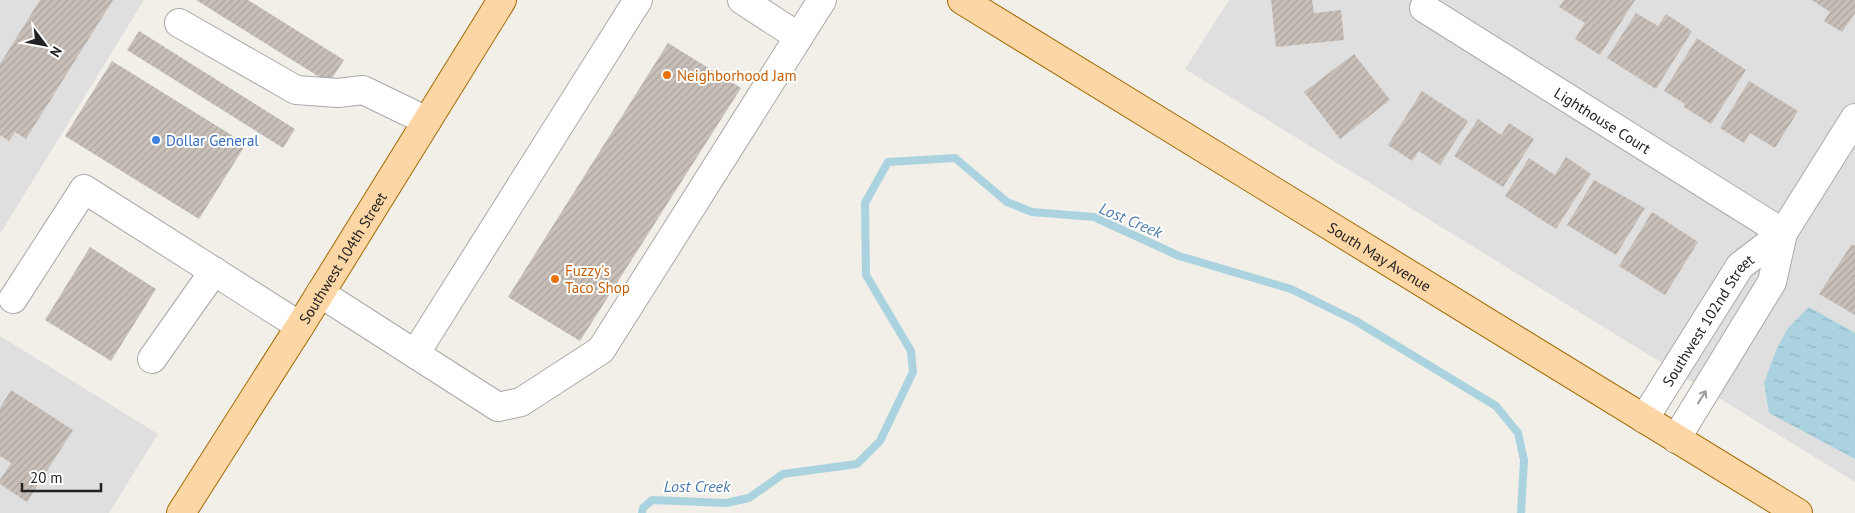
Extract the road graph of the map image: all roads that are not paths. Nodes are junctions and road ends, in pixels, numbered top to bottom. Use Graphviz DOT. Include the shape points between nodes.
graph roads {
  1 [pos="502,0"];
  2 [pos="638,0"];
  3 [pos="742,0"];
  4 [pos="822,0"];
  5 [pos="965,1"];
  6 [pos="1424,8"];
  7 [pos="179,23"];
  8 [pos="799,36"];
  9 [pos="1855,118"];
  10 [pos="427,121"];
  11 [pos="1782,232"];
  12 [pos="214,271"];
  13 [pos="320,293"];
  14 [pos="13,299"];
  15 [pos="300,326"];
  16 [pos="415,354"];
  17 [pos="152,359"];
  18 [pos="1644,419"];
  19 [pos="1676,439"];
  20 [pos="181,513"];
  21 [pos="1798,513"];
  1 -- 10 [label="main road, Southwest 104th Street"];
  2 -- 16 [label="street"];
  3 -- 8 [label="street"];
  4 -- 8 [label="street"];
  5 -- 18 [label="main road, South May Avenue"];
  6 -- 11 [label="street, Lighthouse Court"];
  7 -- 10 [label="street" via="296,90 338,93 363,90"];
  8 -- 16 [label="street" via="601,350 521,402 498,407"];
  9 -- 11 [label="street, Southwest 102nd Street"];
  10 -- 13 [label="main road, Southwest 104th Street"];
  11 -- 18 [label="street, Southwest 102nd Street" via="1740,266"];
  19 -- 11 [label="street, Southwest 102nd Street, one-way" via="1772,282"];
  12 -- 14 [label="street" via="84,189"];
  12 -- 15 [label="street"];
  12 -- 17 [label="street"];
  13 -- 15 [label="main road, Southwest 104th Street"];
  13 -- 16 [label="street"];
  15 -- 20 [label="main road, Southwest 104th Street"];
  18 -- 19 [label="main road, South May Avenue"];
  19 -- 21 [label="main road, South May Avenue"];
}
